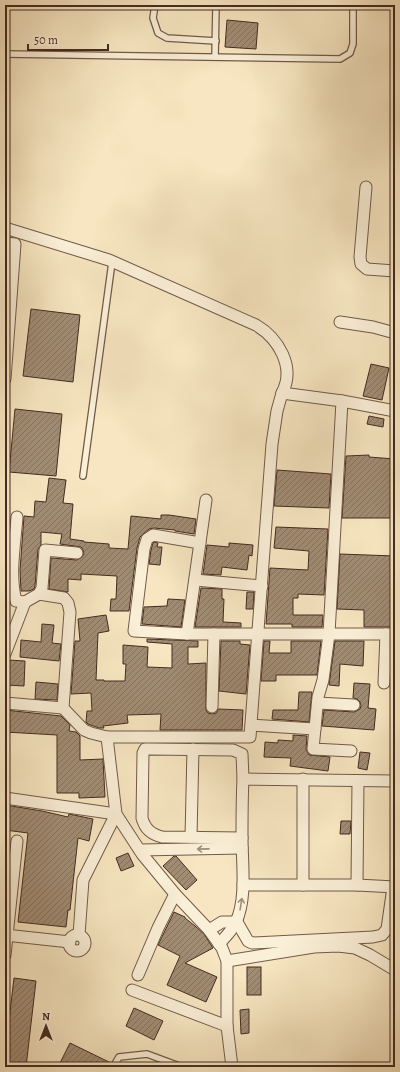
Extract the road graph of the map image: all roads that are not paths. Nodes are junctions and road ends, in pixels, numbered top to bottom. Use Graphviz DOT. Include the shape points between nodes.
graph roads {
  1 [pos="155,5"];
  2 [pos="216,5"];
  3 [pos="353,5"];
  4 [pos="216,41"];
  5 [pos="5,54"];
  6 [pos="215,57"];
  7 [pos="366,187"];
  8 [pos="5,228"];
  9 [pos="5,243"];
  10 [pos="112,262"];
  11 [pos="395,270"];
  12 [pos="340,322"];
  13 [pos="395,333"];
  14 [pos="6,340"];
  15 [pos="5,379"];
  16 [pos="282,393"];
  17 [pos="342,401"];
  18 [pos="395,411"];
  19 [pos="83,476"];
  20 [pos="206,500"];
  21 [pos="17,517"];
  22 [pos="200,543"];
  23 [pos="77,553"];
  24 [pos="195,580"];
  25 [pos="262,586"];
  26 [pos="39,594"];
  27 [pos="25,602"];
  28 [pos="188,634"];
  29 [pos="214,634"];
  30 [pos="258,634"];
  31 [pos="329,634"];
  32 [pos="390,634"];
  33 [pos="5,654"];
  34 [pos="384,683"];
  35 [pos="5,703"];
  36 [pos="318,703"];
  37 [pos="354,705"];
  38 [pos="63,708"];
  39 [pos="212,708"];
  40 [pos="251,725"];
  41 [pos="315,729"];
  42 [pos="107,737"];
  43 [pos="192,749"];
  44 [pos="351,751"];
  45 [pos="243,778"];
  46 [pos="303,779"];
  47 [pos="358,781"];
  48 [pos="395,781"];
  49 [pos="5,798"];
  50 [pos="116,814"];
  51 [pos="191,837"];
  52 [pos="17,841"];
  53 [pos="242,843"];
  54 [pos="140,850"];
  55 [pos="243,885"];
  56 [pos="303,885"];
  57 [pos="357,885"];
  58 [pos="394,887"];
  59 [pos="175,894"];
  60 [pos="236,922"];
  61 [pos="209,930"];
  62 [pos="6,935"];
  63 [pos="219,944"];
  64 [pos="5,955"];
  65 [pos="227,961"];
  66 [pos="395,970"];
  67 [pos="138,974"];
  68 [pos="132,990"];
  69 [pos="227,1026"];
  70 [pos="113,1067"];
  71 [pos="182,1067"];
  72 [pos="232,1067"];
  1 -- 4 [label="lane" via="153,18 158,33 162,36"];
  2 -- 4 [label="lane"];
  3 -- 6 [label="lane" via="353,44 350,53 340,59"];
  4 -- 6 [label="lane"];
  5 -- 6 [label="lane"];
  7 -- 11 [label="street" via="361,264 367,269"];
  8 -- 10 [label="street"];
  9 -- 14 [label="street" via="15,244"];
  10 -- 16 [label="street" via="265,331 277,343 283,355 288,379"];
  10 -- 19 [label="lane"];
  12 -- 13 [label="street"];
  14 -- 15 [label="street"];
  16 -- 17 [label="street"];
  16 -- 25 [label="street" via="272,444"];
  17 -- 18 [label="street"];
  17 -- 31 [label="street"];
  20 -- 22 [label="street"];
  21 -- 27 [label="street" via="14,592 16,601"];
  22 -- 24 [label="street"];
  22 -- 28 [label="street" via="153,535 147,539 144,549 134,631"];
  23 -- 26 [label="street" via="45,550 42,588"];
  24 -- 25 [label="street"];
  24 -- 28 [label="street"];
  25 -- 30 [label="street"];
  26 -- 27 [label="street"];
  26 -- 38 [label="street" via="64,598 70,612"];
  27 -- 33 [label="street"];
  28 -- 29 [label="street"];
  29 -- 30 [label="street"];
  29 -- 39 [label="street"];
  30 -- 31 [label="street"];
  30 -- 40 [label="street"];
  31 -- 32 [label="street"];
  31 -- 36 [label="street"];
  32 -- 34 [label="street"];
  35 -- 38 [label="street"];
  36 -- 37 [label="street"];
  36 -- 41 [label="street"];
  38 -- 42 [label="street" via="84,730"];
  40 -- 41 [label="street"];
  40 -- 42 [label="street" via="250,737"];
  41 -- 44 [label="street" via="313,749"];
  42 -- 50 [label="street"];
  43 -- 45 [label="street" via="238,751 242,754"];
  43 -- 51 [label="street"];
  43 -- 51 [label="street" via="146,749 143,753 142,818 149,831 162,837"];
  45 -- 46 [label="street"];
  45 -- 53 [label="street"];
  46 -- 47 [label="street"];
  46 -- 56 [label="street"];
  47 -- 48 [label="street"];
  47 -- 57 [label="street"];
  49 -- 50 [label="street"];
  50 -- 54 [label="street"];
  50 -- 62 [label="street" via="83,880 79,935 72,937 70,942"];
  51 -- 53 [label="street"];
  52 -- 62 [label="street"];
  53 -- 54 [label="street, one-way"];
  53 -- 55 [label="street"];
  54 -- 59 [label="street"];
  55 -- 56 [label="street"];
  60 -- 55 [label="street, one-way"];
  56 -- 57 [label="street"];
  57 -- 58 [label="street"];
  58 -- 60 [label="street" via="387,929 382,935 374,937 252,943"];
  59 -- 61 [label="street"];
  59 -- 67 [label="street"];
  60 -- 61 [label="street" via="222,922"];
  60 -- 63 [label="street" via="231,932"];
  61 -- 63 [label="street"];
  62 -- 64 [label="street"];
  63 -- 65 [label="street"];
  65 -- 66 [label="street" via="314,947 338,946 354,948"];
  65 -- 69 [label="street"];
  68 -- 69 [label="street"];
  69 -- 72 [label="street"];
  70 -- 71 [label="lane" via="119,1057 147,1054"];
}
